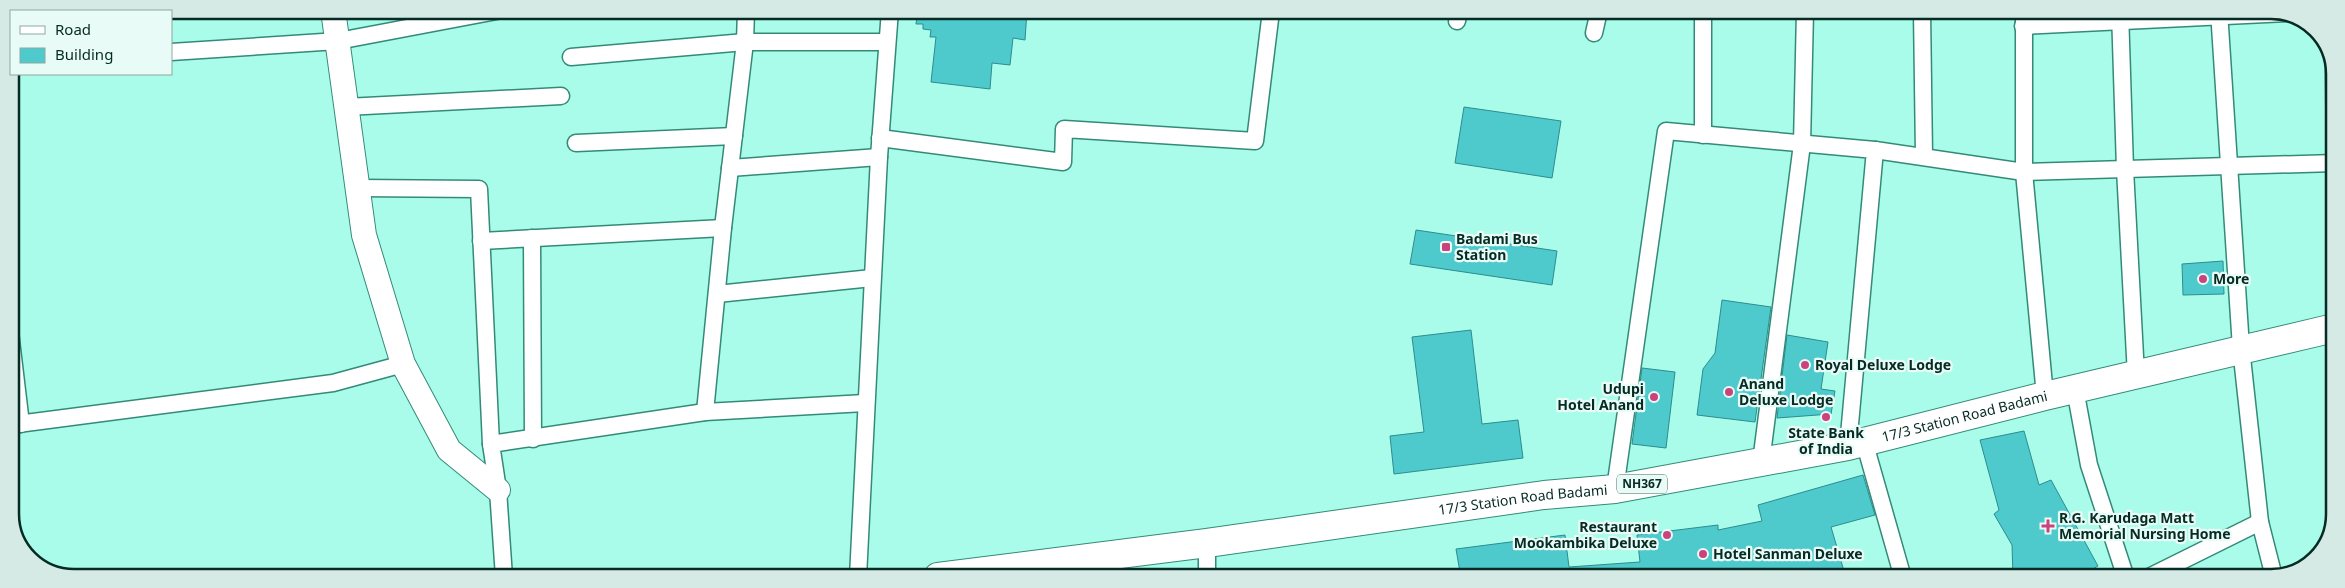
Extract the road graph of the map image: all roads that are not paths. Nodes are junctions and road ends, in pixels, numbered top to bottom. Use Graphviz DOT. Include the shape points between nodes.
graph roads {
  1 [pos="334,19"];
  2 [pos="454,19"];
  3 [pos="746,19"];
  4 [pos="889,19"];
  5 [pos="1270,19"];
  6 [pos="1597,19"];
  7 [pos="1703,19"];
  8 [pos="1806,19"];
  9 [pos="1922,19"];
  10 [pos="2024,19"];
  11 [pos="2121,19"];
  12 [pos="2219,19"];
  13 [pos="1594,33"];
  14 [pos="338,41"];
  15 [pos="745,42"];
  16 [pos="887,42"];
  17 [pos="172,52"];
  18 [pos="571,57"];
  19 [pos="561,96"];
  20 [pos="346,106"];
  21 [pos="1703,134"];
  22 [pos="734,136"];
  23 [pos="880,138"];
  24 [pos="576,143"];
  25 [pos="1802,144"];
  26 [pos="1875,150"];
  27 [pos="1924,156"];
  28 [pos="879,157"];
  29 [pos="2326,163"];
  30 [pos="2228,166"];
  31 [pos="730,168"];
  32 [pos="2125,169"];
  33 [pos="2024,172"];
  34 [pos="358,188"];
  35 [pos="723,228"];
  36 [pos="532,238"];
  37 [pos="481,241"];
  38 [pos="872,278"];
  39 [pos="717,294"];
  40 [pos="2326,330"];
  41 [pos="2241,348"];
  42 [pos="402,364"];
  43 [pos="2136,375"];
  44 [pos="2075,389"];
  45 [pos="2045,396"];
  46 [pos="865,403"];
  47 [pos="706,412"];
  48 [pos="19,424"];
  49 [pos="533,439"];
  50 [pos="491,444"];
  51 [pos="1856,444"];
  52 [pos="1761,462"];
  53 [pos="1615,489"];
  54 [pos="498,490"];
  55 [pos="2260,522"];
  56 [pos="1206,543"];
  57 [pos="503,569"];
  58 [pos="858,569"];
  59 [pos="1001,569"];
  60 [pos="1207,569"];
  61 [pos="1899,569"];
  62 [pos="2123,569"];
  63 [pos="2168,569"];
  64 [pos="2272,569"];
  1 -- 14 [label="street"];
  2 -- 14 [label="street"];
  3 -- 15 [label="street"];
  4 -- 16 [label="street"];
  5 -- 23 [label="street" via="1255,141 1064,130 1063,162"];
  6 -- 13 [label="street"];
  7 -- 21 [label="street"];
  8 -- 25 [label="street"];
  9 -- 27 [label="street"];
  10 -- 33 [label="street"];
  11 -- 32 [label="street"];
  12 -- 30 [label="street"];
  14 -- 17 [label="street"];
  14 -- 20 [label="street"];
  15 -- 16 [label="street"];
  15 -- 18 [label="street"];
  15 -- 22 [label="street"];
  16 -- 23 [label="street"];
  19 -- 20 [label="street"];
  20 -- 34 [label="street"];
  21 -- 25 [label="street"];
  21 -- 53 [label="street" via="1666,131"];
  22 -- 24 [label="street"];
  22 -- 31 [label="street"];
  23 -- 28 [label="street"];
  25 -- 26 [label="street"];
  25 -- 52 [label="street"];
  26 -- 27 [label="street"];
  26 -- 51 [label="street"];
  27 -- 33 [label="street"];
  28 -- 31 [label="street"];
  28 -- 38 [label="street"];
  29 -- 30 [label="street"];
  30 -- 32 [label="street"];
  30 -- 41 [label="street"];
  31 -- 35 [label="street"];
  32 -- 33 [label="street"];
  32 -- 43 [label="street"];
  33 -- 45 [label="street"];
  34 -- 37 [label="street" via="479,189"];
  34 -- 42 [label="street" via="364,235"];
  35 -- 36 [label="street"];
  35 -- 39 [label="street"];
  36 -- 37 [label="street"];
  36 -- 49 [label="street"];
  37 -- 50 [label="street"];
  38 -- 39 [label="street"];
  38 -- 46 [label="street"];
  39 -- 47 [label="street"];
  40 -- 41 [label="highway, 17/3 Station Road Badami / NH367"];
  41 -- 43 [label="highway, 17/3 Station Road Badami / NH367"];
  41 -- 55 [label="street"];
  42 -- 48 [label="street" via="333,383"];
  42 -- 54 [label="street" via="449,450"];
  43 -- 44 [label="highway, 17/3 Station Road Badami / NH367"];
  44 -- 45 [label="highway, 17/3 Station Road Badami / NH367"];
  44 -- 62 [label="street" via="2089,465"];
  45 -- 51 [label="highway, 17/3 Station Road Badami / NH367"];
  46 -- 47 [label="street"];
  46 -- 58 [label="street"];
  47 -- 49 [label="street"];
  49 -- 50 [label="street"];
  50 -- 54 [label="street"];
  51 -- 52 [label="highway, 17/3 Station Road Badami / NH367"];
  51 -- 61 [label="street"];
  52 -- 53 [label="highway, 17/3 Station Road Badami / NH367"];
  53 -- 56 [label="highway, 17/3 Station Road Badami / NH367" via="1534,497"];
  54 -- 57 [label="street"];
  55 -- 63 [label="street"];
  55 -- 64 [label="street"];
  56 -- 59 [label="highway, 17/3 Station Road Badami / NH367"];
  56 -- 60 [label="street"];
}
